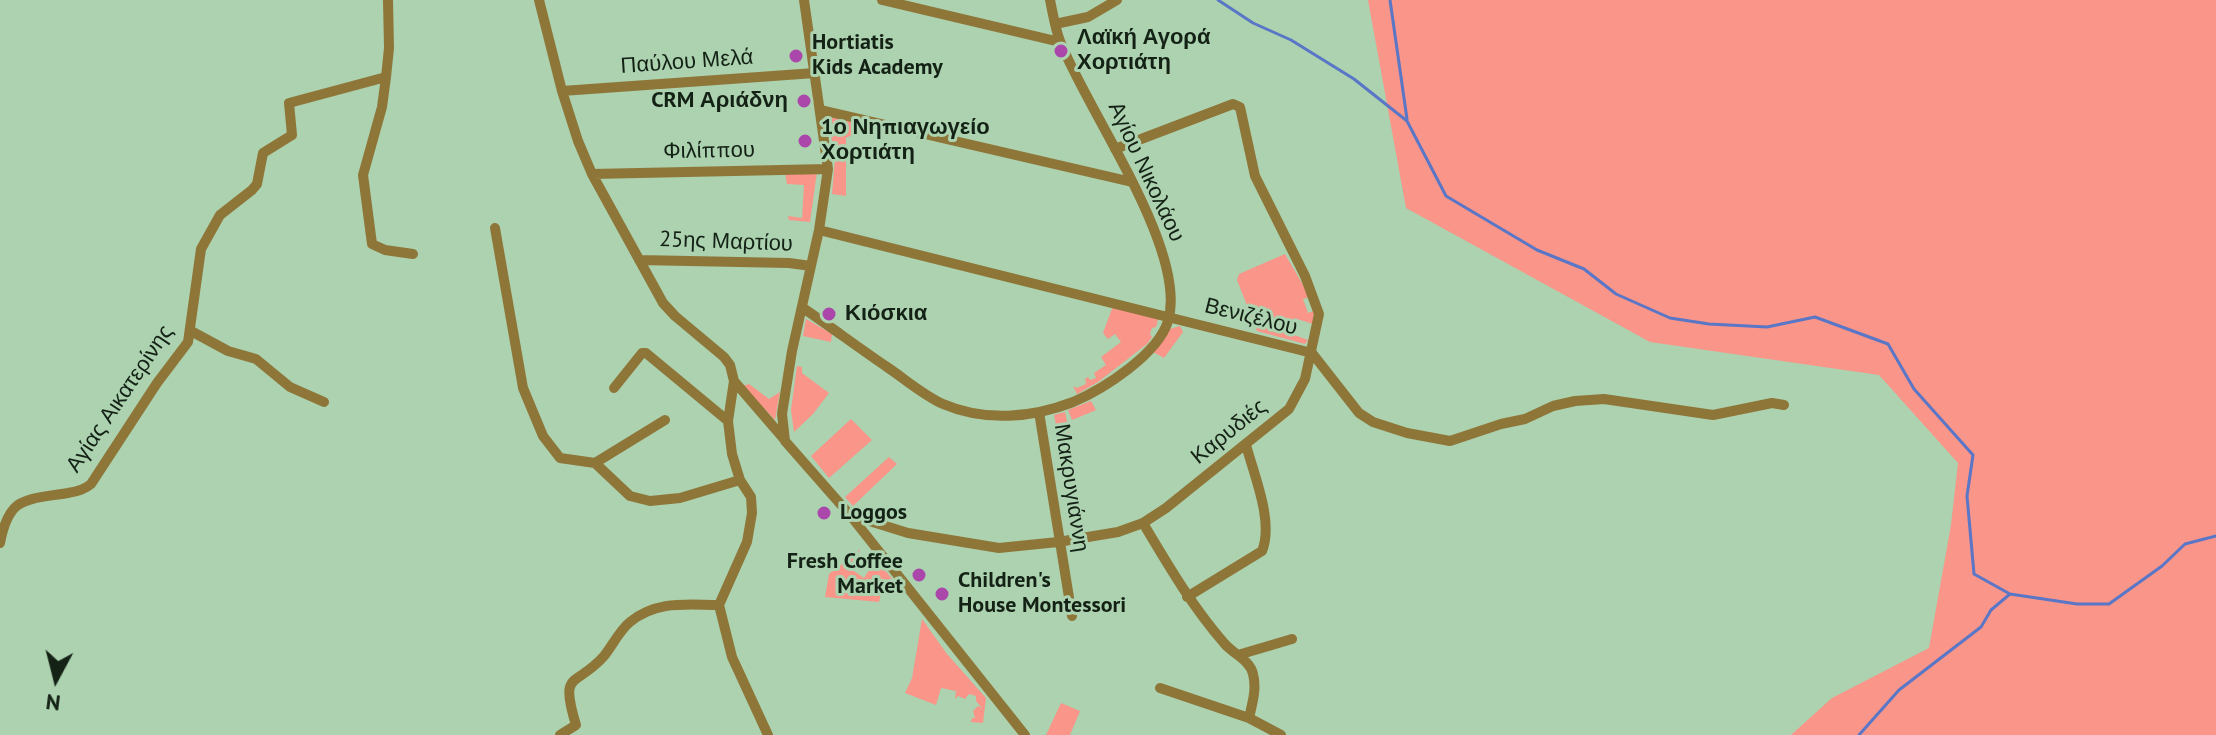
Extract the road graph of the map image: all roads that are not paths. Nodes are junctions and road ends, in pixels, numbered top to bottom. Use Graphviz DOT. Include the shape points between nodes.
graph roads {
  1 [pos="388,0"];
  2 [pos="539,0"];
  3 [pos="804,0"];
  4 [pos="882,0"];
  5 [pos="1050,0"];
  6 [pos="1117,0"];
  7 [pos="1055,24"];
  8 [pos="1060,42"];
  9 [pos="815,73"];
  10 [pos="386,77"];
  11 [pos="562,91"];
  12 [pos="821,110"];
  13 [pos="1115,149"];
  14 [pos="828,169"];
  15 [pos="592,174"];
  16 [pos="1132,182"];
  17 [pos="495,228"];
  18 [pos="819,230"];
  19 [pos="413,254"];
  20 [pos="639,260"];
  21 [pos="811,266"];
  22 [pos="803,308"];
  23 [pos="1170,317"];
  24 [pos="191,331"];
  25 [pos="1312,353"];
  26 [pos="734,381"];
  27 [pos="614,388"];
  28 [pos="324,402"];
  29 [pos="1784,405"];
  30 [pos="1039,412"];
  31 [pos="665,420"];
  32 [pos="728,421"];
  33 [pos="785,441"];
  34 [pos="1246,445"];
  35 [pos="595,463"];
  36 [pos="740,480"];
  37 [pos="850,515"];
  38 [pos="1143,523"];
  39 [pos="1058,542"];
  40 [pos="0,543"];
  41 [pos="1187,597"];
  42 [pos="719,605"];
  43 [pos="1072,616"];
  44 [pos="1292,639"];
  45 [pos="1238,655"];
  46 [pos="1160,688"];
  47 [pos="1249,718"];
  48 [pos="560,735"];
  49 [pos="768,735"];
  50 [pos="1025,735"];
  51 [pos="1281,735"];
  1 -- 10 [label="street"];
  2 -- 11 [label="street"];
  3 -- 9 [label="street"];
  4 -- 8 [label="street"];
  5 -- 7 [label="street, Αγίου Νικολάου"];
  6 -- 7 [label="street" via="1088,17"];
  7 -- 8 [label="street, Αγίου Νικολάου"];
  8 -- 13 [label="street, Αγίου Νικολάου"];
  9 -- 11 [label="street, Παύλου Μελά"];
  9 -- 12 [label="street"];
  10 -- 19 [label="street" via="363,175 372,244"];
  10 -- 24 [label="street, Αγίας Αικατερίνης" via="289,103 292,135 263,153 257,184 220,215 201,249"];
  11 -- 15 [label="street"];
  12 -- 14 [label="street"];
  12 -- 16 [label="street"];
  13 -- 16 [label="street, Αγίου Νικολάου"];
  13 -- 25 [label="street, Καρυδιές" via="1233,104 1240,107 1255,176 1319,314"];
  14 -- 15 [label="street, Φιλίππου"];
  14 -- 18 [label="street"];
  15 -- 20 [label="street"];
  16 -- 23 [label="street, Αγίου Νικολάου" via="1164,258"];
  17 -- 35 [label="street" via="523,388 543,436 560,458"];
  18 -- 21 [label="street"];
  18 -- 23 [label="street, Βενιζέλου"];
  20 -- 21 [label="street, 25ης Μαρτίου"];
  20 -- 26 [label="street" via="663,303 724,357"];
  21 -- 22 [label="street"];
  22 -- 30 [label="street" via="944,404 991,416"];
  22 -- 33 [label="street" via="782,414"];
  23 -- 25 [label="street, Βενιζέλου"];
  23 -- 30 [label="street" via="1159,338 1114,379 1082,398"];
  24 -- 28 [label="street" via="256,359 290,387"];
  24 -- 40 [label="street, Αγίας Αικατερίνης" via="91,484 13,507"];
  25 -- 29 [label="street, Βενιζέλου" via="1366,418 1450,441 1575,401 1604,399 1713,415"];
  25 -- 34 [label="street, Καρυδιές" via="1289,409"];
  26 -- 32 [label="street"];
  26 -- 33 [label="street"];
  27 -- 32 [label="street" via="646,353"];
  30 -- 39 [label="street, Μακρυγιάννη"];
  31 -- 35 [label="street"];
  32 -- 36 [label="street"];
  33 -- 37 [label="street"];
  34 -- 38 [label="street, Καρυδιές"];
  34 -- 41 [label="street" via="1267,527 1262,551"];
  35 -- 36 [label="street" via="630,496 650,501"];
  36 -- 42 [label="street" via="751,497 752,513 747,542"];
  37 -- 39 [label="street, Καρυδιές" via="908,533 999,548"];
  37 -- 50 [label="street"];
  38 -- 39 [label="street, Καρυδιές"];
  38 -- 41 [label="street"];
  39 -- 43 [label="street, Μακρυγιάννη"];
  41 -- 45 [label="street"];
  42 -- 48 [label="street" via="664,605 630,622 604,657 573,680 569,701 576,725"];
  42 -- 49 [label="street" via="732,657"];
  44 -- 45 [label="street"];
  45 -- 47 [label="street" via="1253,673"];
  46 -- 47 [label="street"];
  47 -- 51 [label="street"];
}
